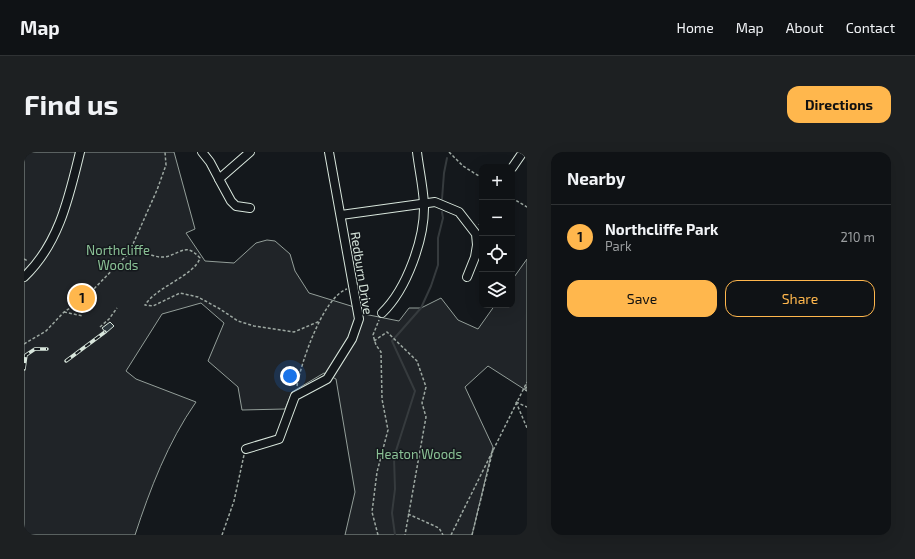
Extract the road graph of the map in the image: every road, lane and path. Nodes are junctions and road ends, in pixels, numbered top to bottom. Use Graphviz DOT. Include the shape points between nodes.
graph roads {
  1 [pos="80,152"];
  2 [pos="165,152"];
  3 [pos="202,152"];
  4 [pos="250,152"];
  5 [pos="329,152"];
  6 [pos="417,152"];
  7 [pos="449,152"];
  8 [pos="523,152"];
  9 [pos="515,164"];
  10 [pos="479,176"];
  11 [pos="219,178"];
  12 [pos="515,200"];
  13 [pos="424,203"];
  14 [pos="527,207"];
  15 [pos="250,208"];
  16 [pos="341,215"];
  17 [pos="134,245"];
  18 [pos="24,277"];
  19 [pos="467,277"];
  20 [pos="353,288"];
  21 [pos="117,308"];
  22 [pos="64,312"];
  23 [pos="382,313"];
  24 [pos="82,316"];
  25 [pos="320,321"];
  26 [pos="100,327"];
  27 [pos="374,341"];
  28 [pos="24,344"];
  29 [pos="527,382"];
  30 [pos="527,387"];
  31 [pos="524,389"];
  32 [pos="527,391"];
  33 [pos="295,396"];
  34 [pos="516,402"];
  35 [pos="527,408"];
  36 [pos="527,428"];
  37 [pos="494,446"];
  38 [pos="246,449"];
  39 [pos="408,514"];
  40 [pos="222,535"];
  41 [pos="378,535"];
  42 [pos="405,535"];
  43 [pos="443,535"];
  44 [pos="451,535"];
  45 [pos="472,535"];
  1 -- 18 [label="street" via="69,200 47,251"];
  2 -- 17 [label="path" via="166,165"];
  3 -- 11 [label="street"];
  4 -- 11 [label="street"];
  5 -- 16 [label="street, Redburn Drive"];
  6 -- 13 [label="street"];
  7 -- 10 [label="path" via="463,166"];
  8 -- 9 [label="street"];
  11 -- 15 [label="street" via="231,202 236,206"];
  12 -- 14 [label="path"];
  13 -- 16 [label="street"];
  13 -- 19 [label="street" via="434,202 459,212 476,234 475,257"];
  13 -- 23 [label="street" via="414,260 396,296"];
  16 -- 20 [label="street, Redburn Drive"];
  17 -- 22 [label="path" via="85,298"];
  17 -- 25 [label="path" via="145,254 168,256 178,250 188,249 200,258 195,267 180,276 175,283 158,292 145,305 153,306 180,292 198,297 238,321 254,326 294,332"];
  20 -- 25 [label="path" via="343,290 334,298 325,308"];
  20 -- 33 [label="street, Redburn Drive" via="359,319 352,339 327,379"];
  21 -- 26 [label="path"];
  22 -- 24 [label="path"];
  22 -- 28 [label="path" via="46,331"];
  23 -- 27 [label="path" via="373,334"];
  25 -- 33 [label="path" via="300,369"];
  27 -- 39 [label="path" via="387,332 417,361 426,387 422,403 426,417"];
  27 -- 41 [label="path" via="381,352 382,399 388,430 377,472 372,512"];
  29 -- 31 [label="path"];
  30 -- 31 [label="path"];
  31 -- 32 [label="path"];
  31 -- 34 [label="path"];
  33 -- 38 [label="street" via="279,439"];
  34 -- 35 [label="path"];
  34 -- 36 [label="path"];
  34 -- 37 [label="path"];
  37 -- 44 [label="path"];
  37 -- 45 [label="path"];
  38 -- 40 [label="path" via="234,501"];
  39 -- 42 [label="path"];
  39 -- 43 [label="path" via="439,528"];
}
